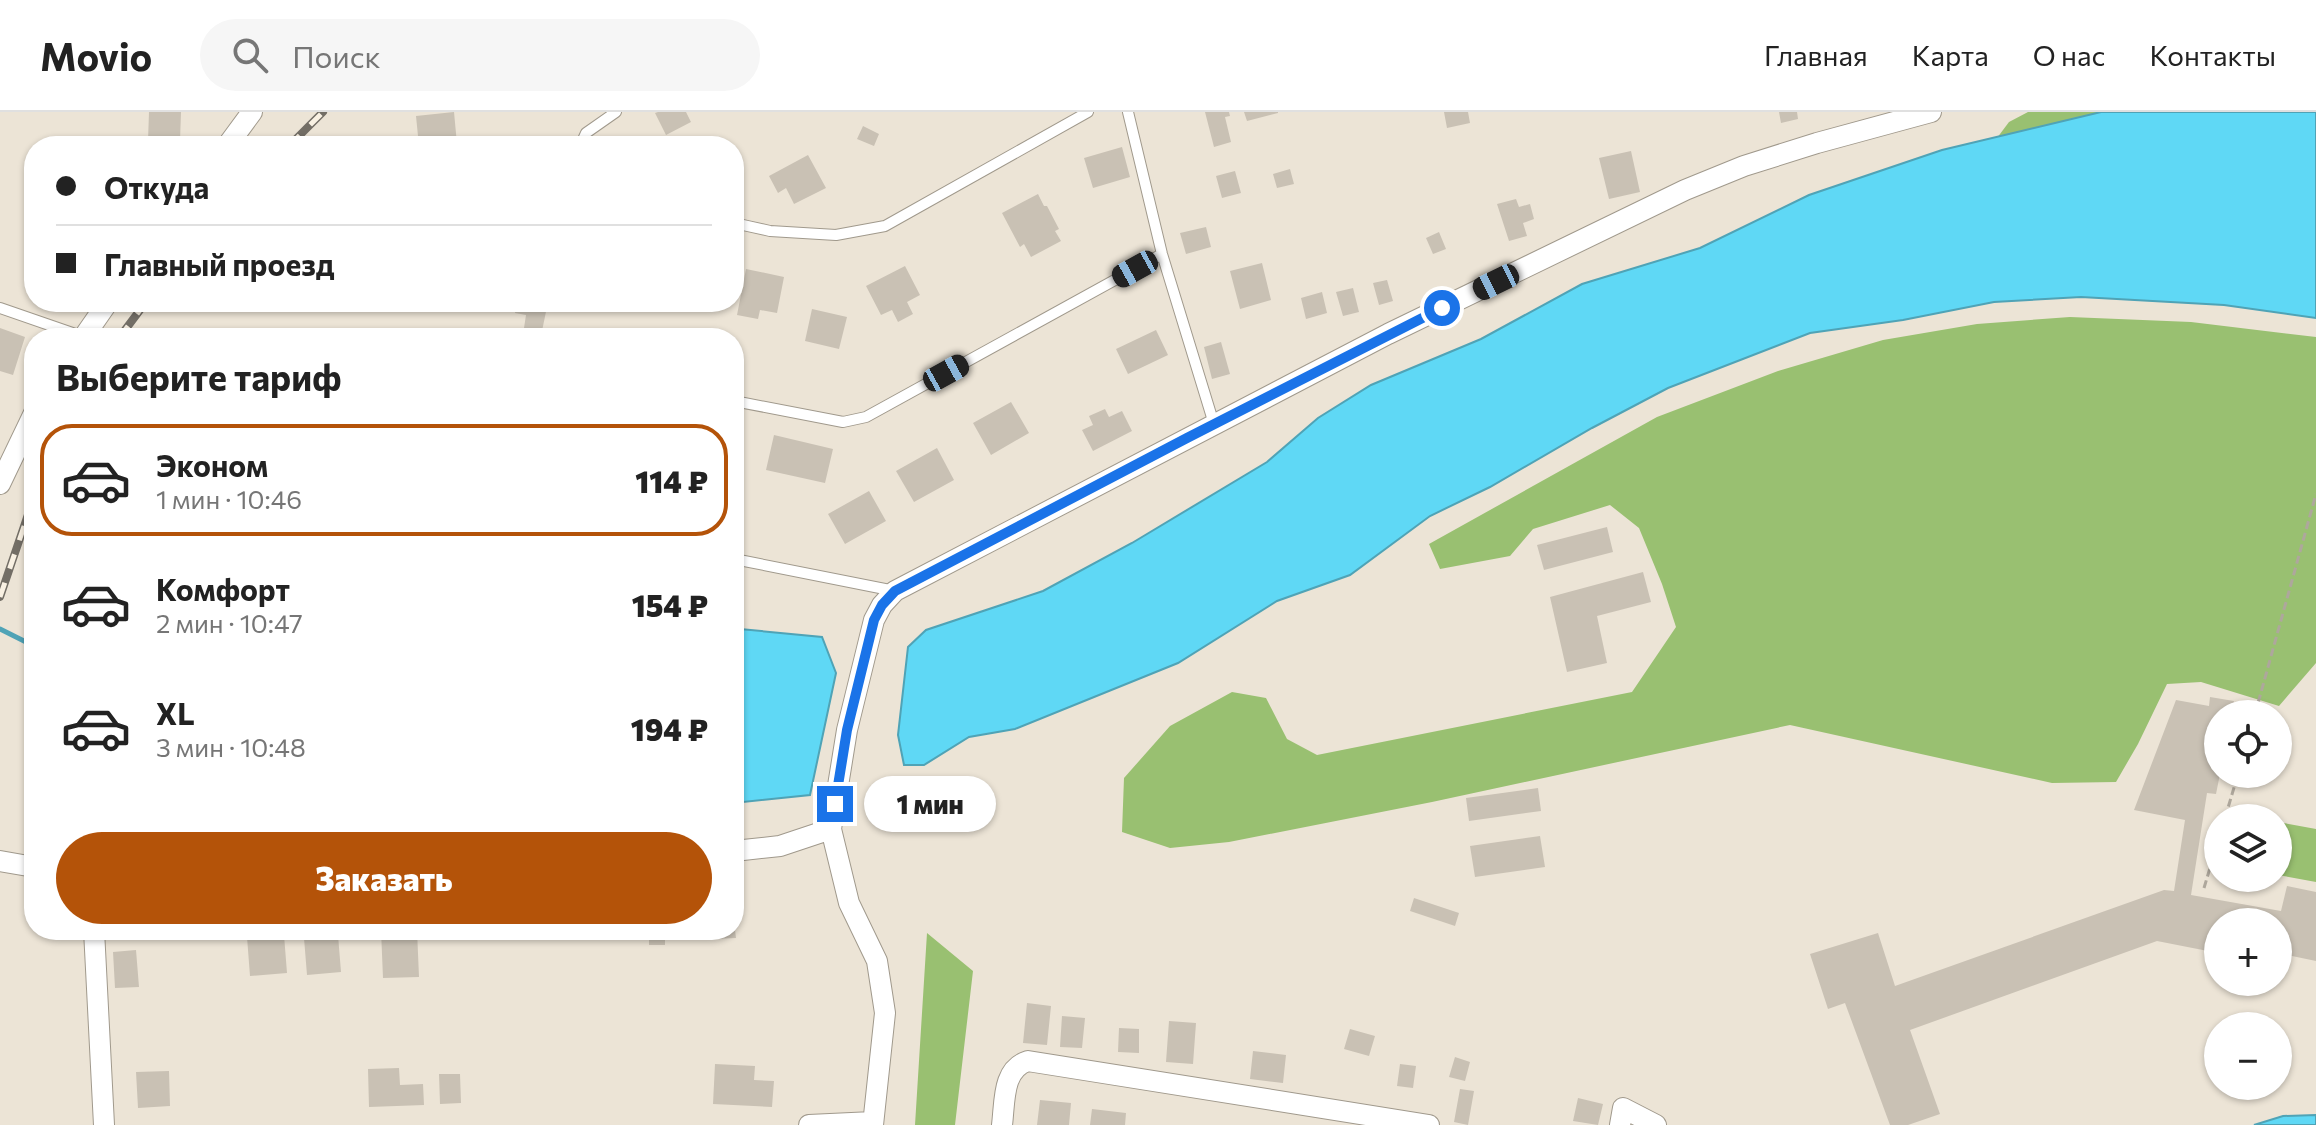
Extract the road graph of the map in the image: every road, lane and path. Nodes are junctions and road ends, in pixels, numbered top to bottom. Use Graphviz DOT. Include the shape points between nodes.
graph roads {
  1 [pos="252,112"];
  2 [pos="616,112"];
  3 [pos="1088,112"];
  4 [pos="1128,112"];
  5 [pos="1931,112"];
  6 [pos="234,136"];
  7 [pos="585,136"];
  8 [pos="744,225"];
  9 [pos="1162,254"];
  10 [pos="0,308"];
  11 [pos="58,328"];
  12 [pos="744,403"];
  13 [pos="1214,424"];
  14 [pos="24,434"];
  15 [pos="0,484"];
  16 [pos="2316,494"];
  17 [pos="744,562"];
  18 [pos="888,598"];
  19 [pos="2259,700"];
  20 [pos="831,829"];
  21 [pos="744,850"];
  22 [pos="0,861"];
  23 [pos="24,865"];
  24 [pos="95,940"];
  25 [pos="873,1124"];
  26 [pos="104,1125"];
  27 [pos="809,1125"];
  28 [pos="1002,1125"];
  29 [pos="1429,1125"];
  30 [pos="1620,1125"];
  31 [pos="1656,1125"];
  1 -- 6 [label="street"];
  2 -- 7 [label="lane"];
  3 -- 8 [label="lane" via="885,226 836,235"];
  4 -- 9 [label="lane"];
  5 -- 13 [label="street" via="1744,166 1685,190"];
  9 -- 12 [label="lane" via="866,417 843,422"];
  9 -- 13 [label="lane"];
  10 -- 11 [label="lane"];
  13 -- 18 [label="street"];
  14 -- 15 [label="street"];
  16 -- 19 [label="path"];
  17 -- 18 [label="lane"];
  18 -- 20 [label="street" via="874,620 847,730"];
  20 -- 21 [label="street" via="780,846"];
  20 -- 25 [label="street" via="849,903 877,961 885,1013"];
  22 -- 23 [label="street"];
  24 -- 26 [label="street"];
  25 -- 27 [label="street"];
  28 -- 29 [label="street" via="1008,1079 1028,1061"];
  30 -- 31 [label="street" via="1623,1108"];
}
